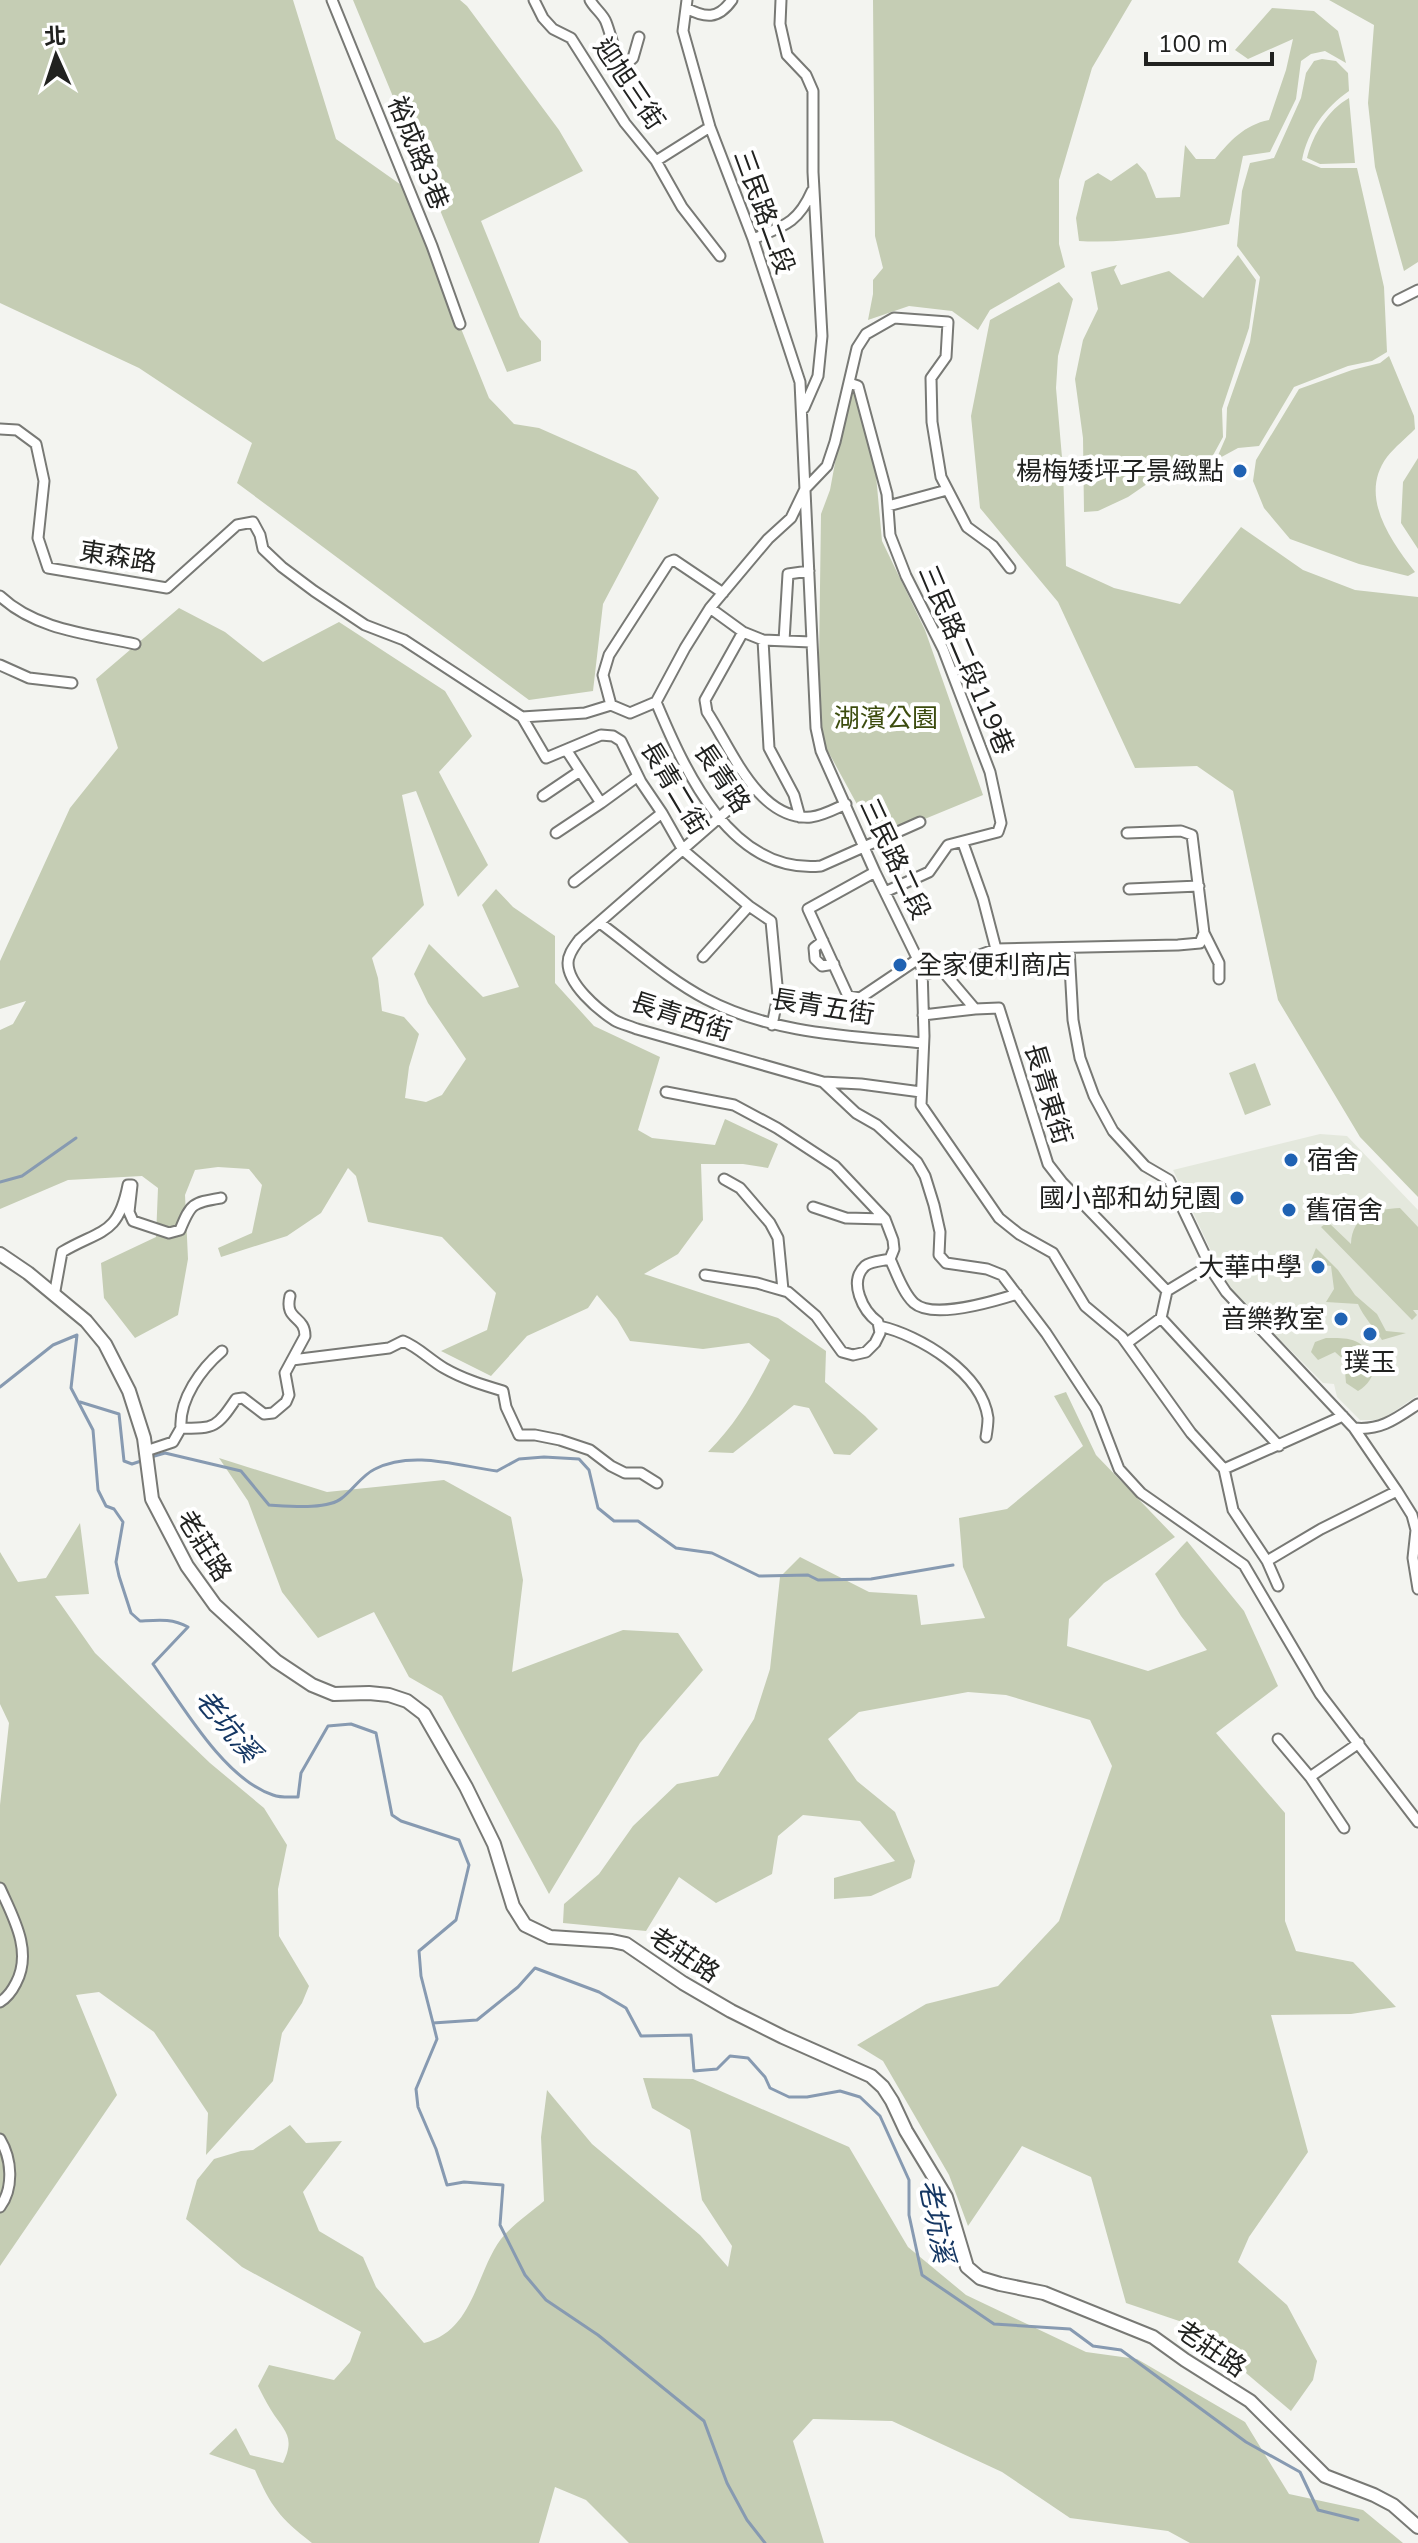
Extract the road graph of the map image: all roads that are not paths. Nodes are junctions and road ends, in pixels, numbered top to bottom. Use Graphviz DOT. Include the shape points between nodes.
graph roads {
  1 [pos="332,0"];
  2 [pos="534,0"];
  3 [pos="590,0"];
  4 [pos="732,0"];
  5 [pos="781,0"];
  6 [pos="686,4"];
  7 [pos="639,37"];
  8 [pos="710,127"];
  9 [pos="656,161"];
  10 [pos="814,188"];
  11 [pos="753,239"];
  12 [pos="720,256"];
  13 [pos="1418,290"];
  14 [pos="1398,300"];
  15 [pos="460,324"];
  16 [pos="849,383"];
  17 [pos="803,411"];
  18 [pos="0,429"];
  19 [pos="805,489"];
  20 [pos="947,490"];
  21 [pos="888,506"];
  22 [pos="1010,568"];
  23 [pos="809,571"];
  24 [pos="723,593"];
  25 [pos="0,596"];
  26 [pos="710,608"];
  27 [pos="743,632"];
  28 [pos="763,640"];
  29 [pos="784,641"];
  30 [pos="811,642"];
  31 [pos="135,644"];
  32 [pos="0,665"];
  33 [pos="72,683"];
  34 [pos="656,702"];
  35 [pos="611,705"];
  36 [pos="522,717"];
  37 [pos="567,751"];
  38 [pos="580,771"];
  39 [pos="638,776"];
  40 [pos="753,788"];
  41 [pos="543,796"];
  42 [pos="601,803"];
  43 [pos="846,804"];
  44 [pos="662,813"];
  45 [pos="800,817"];
  46 [pos="719,819"];
  47 [pos="920,822"];
  48 [pos="556,833"];
  49 [pos="1127,833"];
  50 [pos="963,843"];
  51 [pos="865,848"];
  52 [pos="683,850"];
  53 [pos="875,872"];
  54 [pos="574,882"];
  55 [pos="1199,886"];
  56 [pos="1129,889"];
  57 [pos="885,892"];
  58 [pos="749,906"];
  59 [pos="600,923"];
  60 [pos="1204,933"];
  61 [pos="823,941"];
  62 [pos="1069,948"];
  63 [pos="996,949"];
  64 [pos="703,957"];
  65 [pos="918,959"];
  66 [pos="834,964"];
  67 [pos="941,969"];
  68 [pos="922,976"];
  69 [pos="1219,979"];
  70 [pos="975,1009"];
  71 [pos="923,1015"];
  72 [pos="772,1025"];
  73 [pos="923,1043"];
  74 [pos="823,1082"];
  75 [pos="666,1092"];
  76 [pos="921,1092"];
  77 [pos="724,1179"];
  78 [pos="221,1198"];
  79 [pos="813,1207"];
  80 [pos="885,1219"];
  81 [pos="0,1254"];
  82 [pos="890,1259"];
  83 [pos="1210,1265"];
  84 [pos="705,1275"];
  85 [pos="783,1290"];
  86 [pos="1167,1291"];
  87 [pos="1017,1294"];
  88 [pos="54,1296"];
  89 [pos="290,1296"];
  90 [pos="1161,1318"];
  91 [pos="879,1326"];
  92 [pos="1127,1343"];
  93 [pos="222,1351"];
  94 [pos="292,1360"];
  95 [pos="1418,1404"];
  96 [pos="1343,1416"];
  97 [pos="181,1428"];
  98 [pos="1354,1428"];
  99 [pos="986,1437"];
  100 [pos="1279,1446"];
  101 [pos="146,1457"];
  102 [pos="1224,1469"];
  103 [pos="657,1483"];
  104 [pos="1397,1491"];
  105 [pos="1267,1561"];
  106 [pos="1278,1586"];
  107 [pos="1418,1589"];
  108 [pos="1278,1739"];
  109 [pos="1359,1743"];
  110 [pos="1310,1777"];
  111 [pos="1418,1822"];
  112 [pos="1344,1828"];
  113 [pos="0,1888"];
  114 [pos="0,2002"];
  115 [pos="0,2139"];
  116 [pos="0,2207"];
  117 [pos="1418,2527"];
  1 -- 15 [label="street, 裕成路3巷"];
  2 -- 9 [label="street, 迎旭三街" via="553,29 571,38"];
  3 -- 7 [label="street" via="605,18 615,54 625,65 633,58"];
  4 -- 6 [label="street" via="727,8 703,16"];
  5 -- 10 [label="street" via="787,55 813,91"];
  6 -- 8 [label="street, 三民路二段" via="683,31"];
  8 -- 9 [label="street, 迎旭三街"];
  8 -- 11 [label="street, 三民路二段"];
  9 -- 12 [label="street, 迎旭三街" via="682,207"];
  10 -- 11 [label="street" via="804,210"];
  10 -- 17 [label="street" via="822,336 818,376"];
  11 -- 17 [label="street, 三民路二段" via="800,382"];
  13 -- 14 [label="street"];
  16 -- 19 [label="street" via="827,466"];
  16 -- 20 [label="street" via="857,348 879,325 903,317 948,322 946,357 931,378 935,452"];
  16 -- 21 [label="street, 三民路二段119巷" via="858,386"];
  17 -- 19 [label="street, 三民路二段"];
  18 -- 36 [label="street, 東森路" via="17,430 36,444 44,481 38,538 48,568 167,588 237,525 253,522 263,549 293,575 365,625 404,640"];
  19 -- 23 [label="street, 三民路二段"];
  19 -- 24 [label="street" via="791,518"];
  20 -- 21 [label="street"];
  20 -- 22 [label="street" via="967,527 993,546"];
  21 -- 50 [label="street, 三民路二段119巷" via="890,535 943,649 990,772 1001,823 998,832"];
  23 -- 29 [label="street" via="788,574"];
  23 -- 30 [label="street, 三民路二段"];
  24 -- 26 [label="street"];
  24 -- 35 [label="street" via="674,560 669,562 609,655 603,675"];
  25 -- 31 [label="street" via="16,611 50,625"];
  26 -- 27 [label="street"];
  26 -- 34 [label="street"];
  27 -- 28 [label="street"];
  27 -- 40 [label="street" via="705,700"];
  28 -- 29 [label="street"];
  28 -- 45 [label="street" via="769,748"];
  29 -- 30 [label="street"];
  30 -- 43 [label="street, 三民路二段" via="816,728"];
  32 -- 33 [label="street" via="29,678"];
  34 -- 35 [label="street" via="630,713"];
  34 -- 46 [label="street, 長青路" via="678,754"];
  35 -- 36 [label="street" via="585,713"];
  36 -- 37 [label="street" via="546,758"];
  37 -- 38 [label="street"];
  37 -- 39 [label="street, 長青二街" via="601,735 613,736 621,741"];
  38 -- 41 [label="street"];
  38 -- 42 [label="street"];
  39 -- 42 [label="street"];
  39 -- 44 [label="street, 長青二街"];
  40 -- 45 [label="street" via="777,808"];
  40 -- 46 [label="street, 長青西街"];
  42 -- 48 [label="street"];
  43 -- 45 [label="street"];
  43 -- 51 [label="street, 三民路二段"];
  44 -- 52 [label="street, 長青二街"];
  44 -- 54 [label="street"];
  46 -- 51 [label="street, 長青路" via="736,838 780,863 804,868"];
  46 -- 52 [label="street, 長青西街"];
  47 -- 51 [label="street, 長青路"];
  49 -- 55 [label="street" via="1192,835"];
  50 -- 57 [label="street, 三民路二段119巷" via="948,845 929,872"];
  50 -- 63 [label="street"];
  51 -- 53 [label="street, 三民路二段"];
  52 -- 58 [label="street, 長青二街"];
  52 -- 59 [label="street, 長青西街"];
  53 -- 57 [label="street, 三民路二段"];
  53 -- 61 [label="street" via="808,909"];
  55 -- 56 [label="street"];
  55 -- 60 [label="street"];
  57 -- 65 [label="street, 三民路二段"];
  58 -- 64 [label="street"];
  58 -- 72 [label="street, 長青二街" via="771,921 778,996"];
  59 -- 72 [label="street, 長青五街" via="685,987"];
  59 -- 74 [label="street, 長青西街" via="579,940 568,964 572,980 615,1021"];
  60 -- 62 [label="street" via="1200,943"];
  60 -- 69 [label="street" via="1219,963"];
  61 -- 66 [label="street"];
  61 -- 66 [label="street" via="814,948 815,959 822,966"];
  62 -- 63 [label="street"];
  62 -- 83 [label="street, 長青東街" via="1073,1020 1094,1096 1113,1131 1145,1166 1169,1180"];
  63 -- 67 [label="street"];
  65 -- 66 [label="street" via="860,998 848,996"];
  65 -- 68 [label="street, 三民路二段"];
  67 -- 68 [label="street"];
  67 -- 70 [label="street"];
  68 -- 71 [label="street, 三民路二段"];
  70 -- 71 [label="street"];
  70 -- 86 [label="street, 長青東街" via="999,1008 1048,1164"];
  71 -- 73 [label="street, 三民路二段"];
  72 -- 73 [label="street, 長青五街"];
  73 -- 76 [label="street, 三民路二段"];
  74 -- 76 [label="street, 長青西街"];
  74 -- 87 [label="street" via="917,1162 934,1205 939,1255 946,1263 1002,1275"];
  75 -- 80 [label="street" via="725,1102 758,1117 835,1166"];
  76 -- 92 [label="street, 三民路二段" via="921,1105 999,1218 1053,1253 1085,1306"];
  77 -- 85 [label="street" via="740,1188 778,1238"];
  78 -- 88 [label="street" via="195,1202 180,1230 169,1233 133,1221 128,1185 117,1218 62,1252"];
  79 -- 80 [label="street" via="846,1218"];
  80 -- 82 [label="street" via="893,1240"];
  81 -- 88 [label="street, 老莊路"];
  82 -- 87 [label="street" via="914,1303 922,1307 987,1304"];
  82 -- 91 [label="street" via="867,1264 857,1291"];
  83 -- 86 [label="street"];
  83 -- 96 [label="street, 長青東街" via="1226,1292"];
  84 -- 85 [label="street"];
  85 -- 91 [label="street" via="816,1316 842,1352 866,1352 880,1333"];
  86 -- 90 [label="street"];
  87 -- 109 [label="street" via="1096,1409 1119,1469 1141,1493 1244,1565 1312,1681"];
  88 -- 101 [label="street, 老莊路" via="86,1321 112,1355 129,1391"];
  89 -- 94 [label="street" via="287,1308 306,1330"];
  90 -- 92 [label="street"];
  90 -- 100 [label="street"];
  91 -- 99 [label="street" via="912,1337 968,1376 988,1419"];
  92 -- 102 [label="street, 三民路二段" via="1191,1433"];
  93 -- 97 [label="street" via="199,1376 183,1408"];
  94 -- 97 [label="street" via="285,1373 289,1395 273,1413 264,1414 243,1398 236,1399 219,1424"];
  94 -- 103 [label="street" via="389,1348 403,1341 446,1369 503,1391 519,1435 590,1450 625,1473 641,1473"];
  95 -- 98 [label="street" via="1386,1425"];
  96 -- 98 [label="street"];
  96 -- 100 [label="street"];
  97 -- 101 [label="street" via="173,1442"];
  98 -- 104 [label="street"];
  100 -- 102 [label="street"];
  101 -- 117 [label="street, 老莊路" via="152,1499 163,1523 187,1566 236,1627 312,1685 334,1694 389,1695 424,1714 494,1844 510,1897 525,1925 550,1937 626,1944 731,2011 871,2076 892,2101 942,2191 967,2267 980,2278 1044,2293 1153,2337 1250,2401 1325,2476 1393,2505"];
  102 -- 105 [label="street" via="1233,1510"];
  104 -- 105 [label="street"];
  104 -- 107 [label="street" via="1416,1530"];
  105 -- 106 [label="street"];
  108 -- 110 [label="street"];
  109 -- 110 [label="street"];
  109 -- 111 [label="street"];
  110 -- 112 [label="street"];
  113 -- 114 [label="street" via="19,1932 23,1958 18,1979"];
  115 -- 116 [label="street" via="10,2178"];
}
